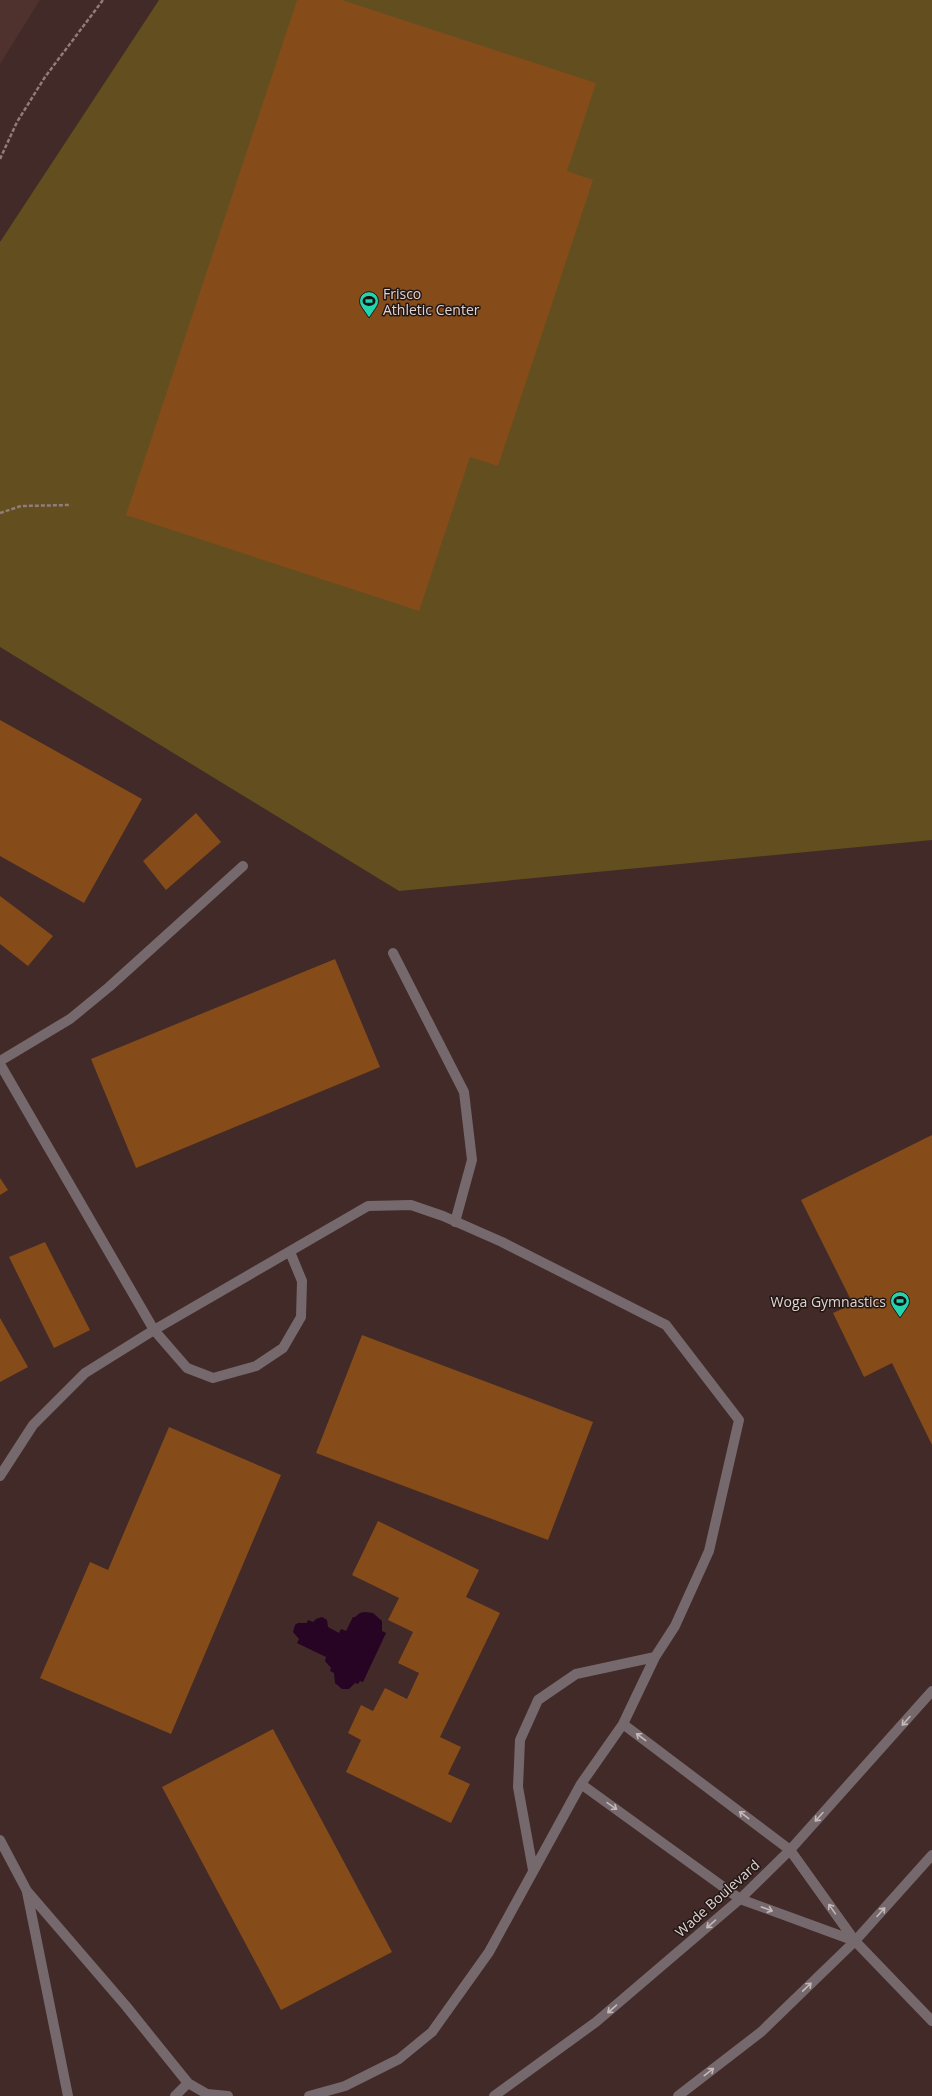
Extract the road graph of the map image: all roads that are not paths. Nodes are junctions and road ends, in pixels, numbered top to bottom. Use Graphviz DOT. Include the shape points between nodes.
graph roads {
  1 [pos="243,866"];
  2 [pos="393,953"];
  3 [pos="0,1061"];
  4 [pos="0,1064"];
  5 [pos="455,1222"];
  6 [pos="290,1252"];
  7 [pos="154,1330"];
  8 [pos="0,1476"];
  9 [pos="655,1657"];
  10 [pos="932,1692"];
  11 [pos="623,1724"];
  12 [pos="581,1784"];
  13 [pos="0,1840"];
  14 [pos="790,1850"];
  15 [pos="932,1855"];
  16 [pos="533,1870"];
  17 [pos="27,1891"];
  18 [pos="740,1899"];
  19 [pos="855,1941"];
  20 [pos="932,2022"];
  21 [pos="188,2083"];
  22 [pos="68,2096"];
  23 [pos="175,2096"];
  24 [pos="228,2096"];
  25 [pos="309,2096"];
  26 [pos="494,2096"];
  27 [pos="678,2096"];
  1 -- 3 [label="street" via="70,1019"];
  2 -- 5 [label="street" via="464,1092 472,1160"];
  4 -- 7 [label="street"];
  5 -- 6 [label="street" via="411,1205 368,1206"];
  5 -- 9 [label="street" via="502,1242 666,1325 739,1420 710,1551 675,1626"];
  6 -- 7 [label="street"];
  6 -- 7 [label="street" via="302,1281 301,1317 283,1348 256,1366 213,1378 187,1368"];
  7 -- 8 [label="street" via="85,1373 33,1425"];
  9 -- 11 [label="street"];
  9 -- 16 [label="street" via="576,1674 538,1700 520,1740 519,1779"];
  10 -- 14 [label="street, Wade Boulevard, one-way"];
  11 -- 12 [label="street"];
  14 -- 11 [label="street, one-way"];
  12 -- 16 [label="street"];
  12 -- 18 [label="street, one-way"];
  13 -- 17 [label="street"];
  14 -- 18 [label="street, Wade Boulevard"];
  19 -- 14 [label="street, one-way"];
  19 -- 15 [label="street, one-way"];
  16 -- 25 [label="street" via="489,1952 432,2032 399,2058 345,2086"];
  17 -- 21 [label="street"];
  17 -- 22 [label="street"];
  18 -- 19 [label="street, one-way"];
  18 -- 26 [label="street, Wade Boulevard, one-way" via="596,2022"];
  19 -- 20 [label="street"];
  27 -- 19 [label="street, one-way" via="761,2032"];
  21 -- 23 [label="street"];
  21 -- 24 [label="street" via="207,2094"];
}
